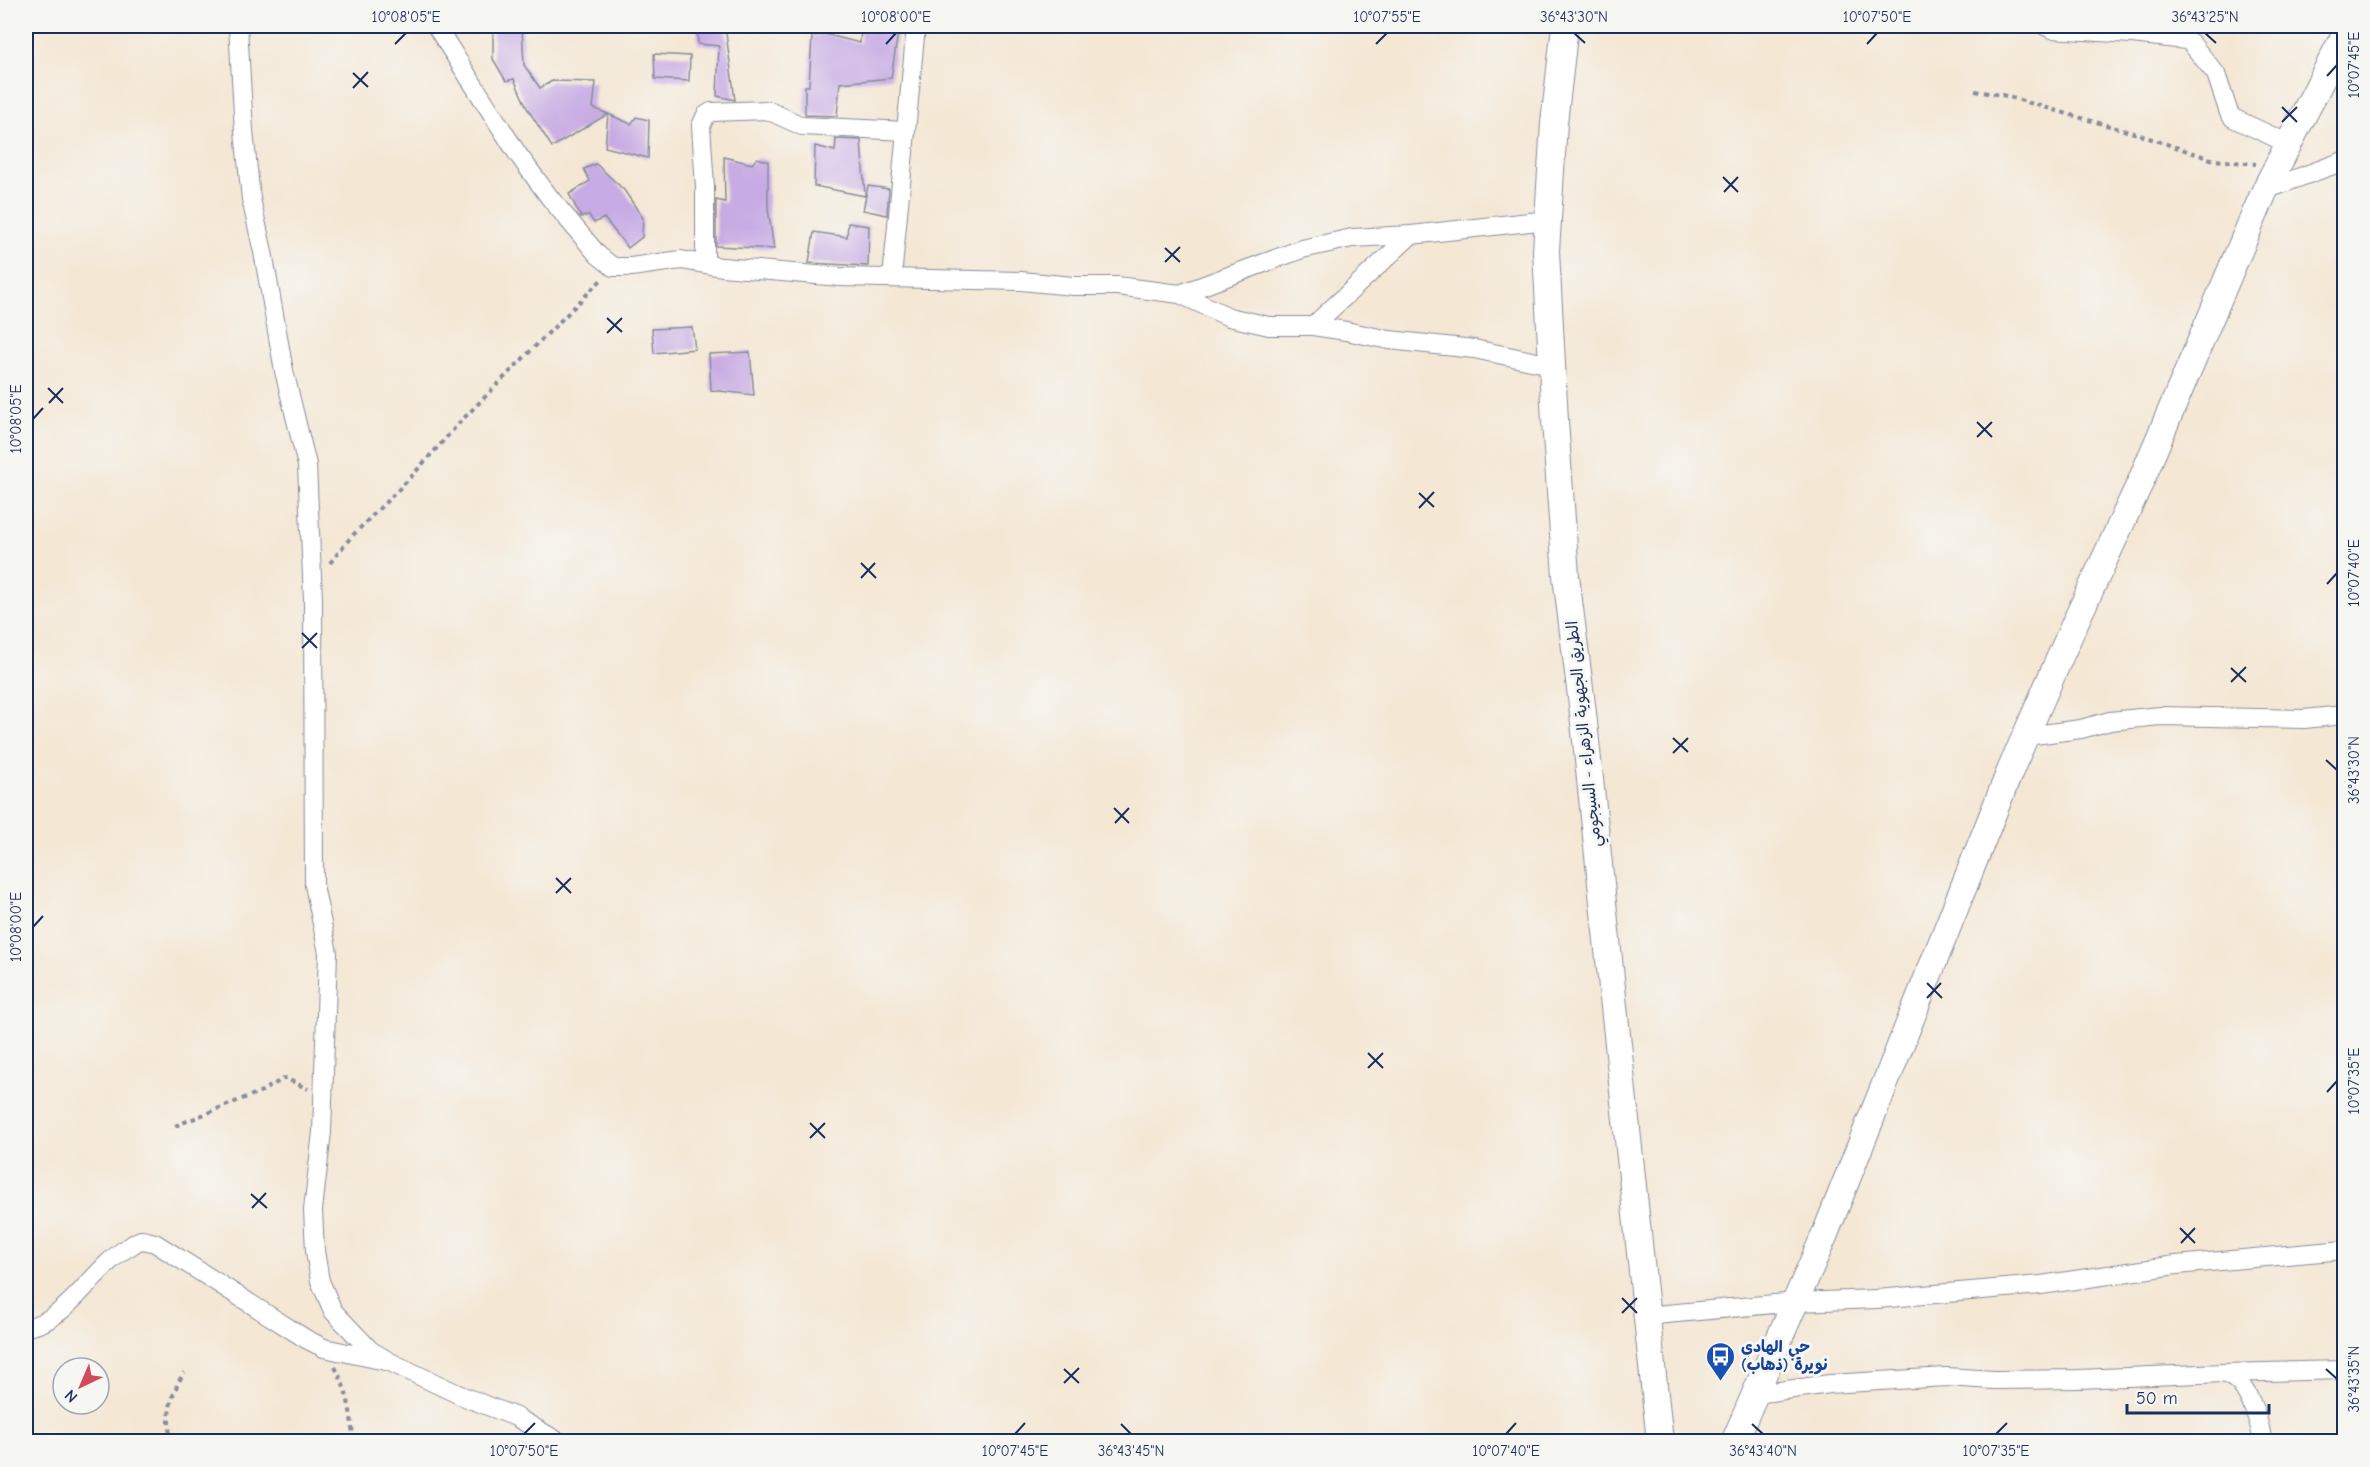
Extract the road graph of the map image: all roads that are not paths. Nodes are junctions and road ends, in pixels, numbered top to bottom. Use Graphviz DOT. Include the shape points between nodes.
graph roads {
  1 [pos="238,26"];
  2 [pos="436,26"];
  3 [pos="916,26"];
  4 [pos="1565,26"];
  5 [pos="2045,26"];
  6 [pos="2344,36"];
  7 [pos="906,131"];
  8 [pos="2289,144"];
  9 [pos="2344,161"];
  10 [pos="2265,190"];
  11 [pos="1548,220"];
  12 [pos="1411,235"];
  13 [pos="705,264"];
  14 [pos="892,278"];
  15 [pos="1180,294"];
  16 [pos="1313,326"];
  17 [pos="1551,365"];
  18 [pos="2344,715"];
  19 [pos="2026,736"];
  20 [pos="2344,1250"];
  21 [pos="1796,1302"];
  22 [pos="1645,1316"];
  23 [pos="26,1327"];
  24 [pos="390,1362"];
  25 [pos="2344,1370"];
  26 [pos="2224,1373"];
  27 [pos="1756,1394"];
  28 [pos="559,1442"];
  29 [pos="1660,1442"];
  30 [pos="1734,1442"];
  31 [pos="2262,1442"];
  1 -- 24 [label="street" via="251,199 284,371 307,465 314,885 328,953 323,1108 313,1210 315,1251 320,1281 333,1311 370,1350"];
  2 -- 13 [label="street" via="517,153 598,255 613,267 681,260"];
  3 -- 7 [label="street"];
  4 -- 11 [label="street, الطريق الجهوية الزهراء - السيجومي"];
  5 -- 8 [label="street" via="2186,40 2216,74 2233,118"];
  6 -- 8 [label="street"];
  7 -- 13 [label="street" via="802,126 767,110 711,111 701,126"];
  7 -- 14 [label="street"];
  8 -- 10 [label="street"];
  9 -- 10 [label="street"];
  10 -- 19 [label="street"];
  11 -- 12 [label="street"];
  11 -- 17 [label="street, الطريق الجهوية الزهراء - السيجومي" via="1546,281"];
  12 -- 15 [label="street" via="1352,238 1302,249"];
  12 -- 16 [label="street"];
  13 -- 14 [label="street"];
  14 -- 15 [label="street" via="1117,285"];
  15 -- 16 [label="street" via="1229,317 1269,326"];
  16 -- 17 [label="street" via="1389,340 1474,349"];
  17 -- 22 [label="street, الطريق الجهوية الزهراء - السيجومي" via="1566,576"];
  18 -- 19 [label="street" via="2304,719 2160,716"];
  19 -- 21 [label="street"];
  20 -- 21 [label="street" via="2176,1265 2041,1285"];
  21 -- 22 [label="street"];
  21 -- 27 [label="street"];
  22 -- 29 [label="street, الطريق الجهوية الزهراء - السيجومي"];
  23 -- 24 [label="street" via="37,1326 53,1316 117,1253 141,1240 177,1254 281,1325 324,1348"];
  24 -- 28 [label="street" via="516,1417"];
  25 -- 26 [label="street"];
  26 -- 27 [label="street" via="2078,1379 1947,1377 1830,1384"];
  26 -- 31 [label="street" via="2246,1392 2262,1431"];
  27 -- 30 [label="street"];
}
